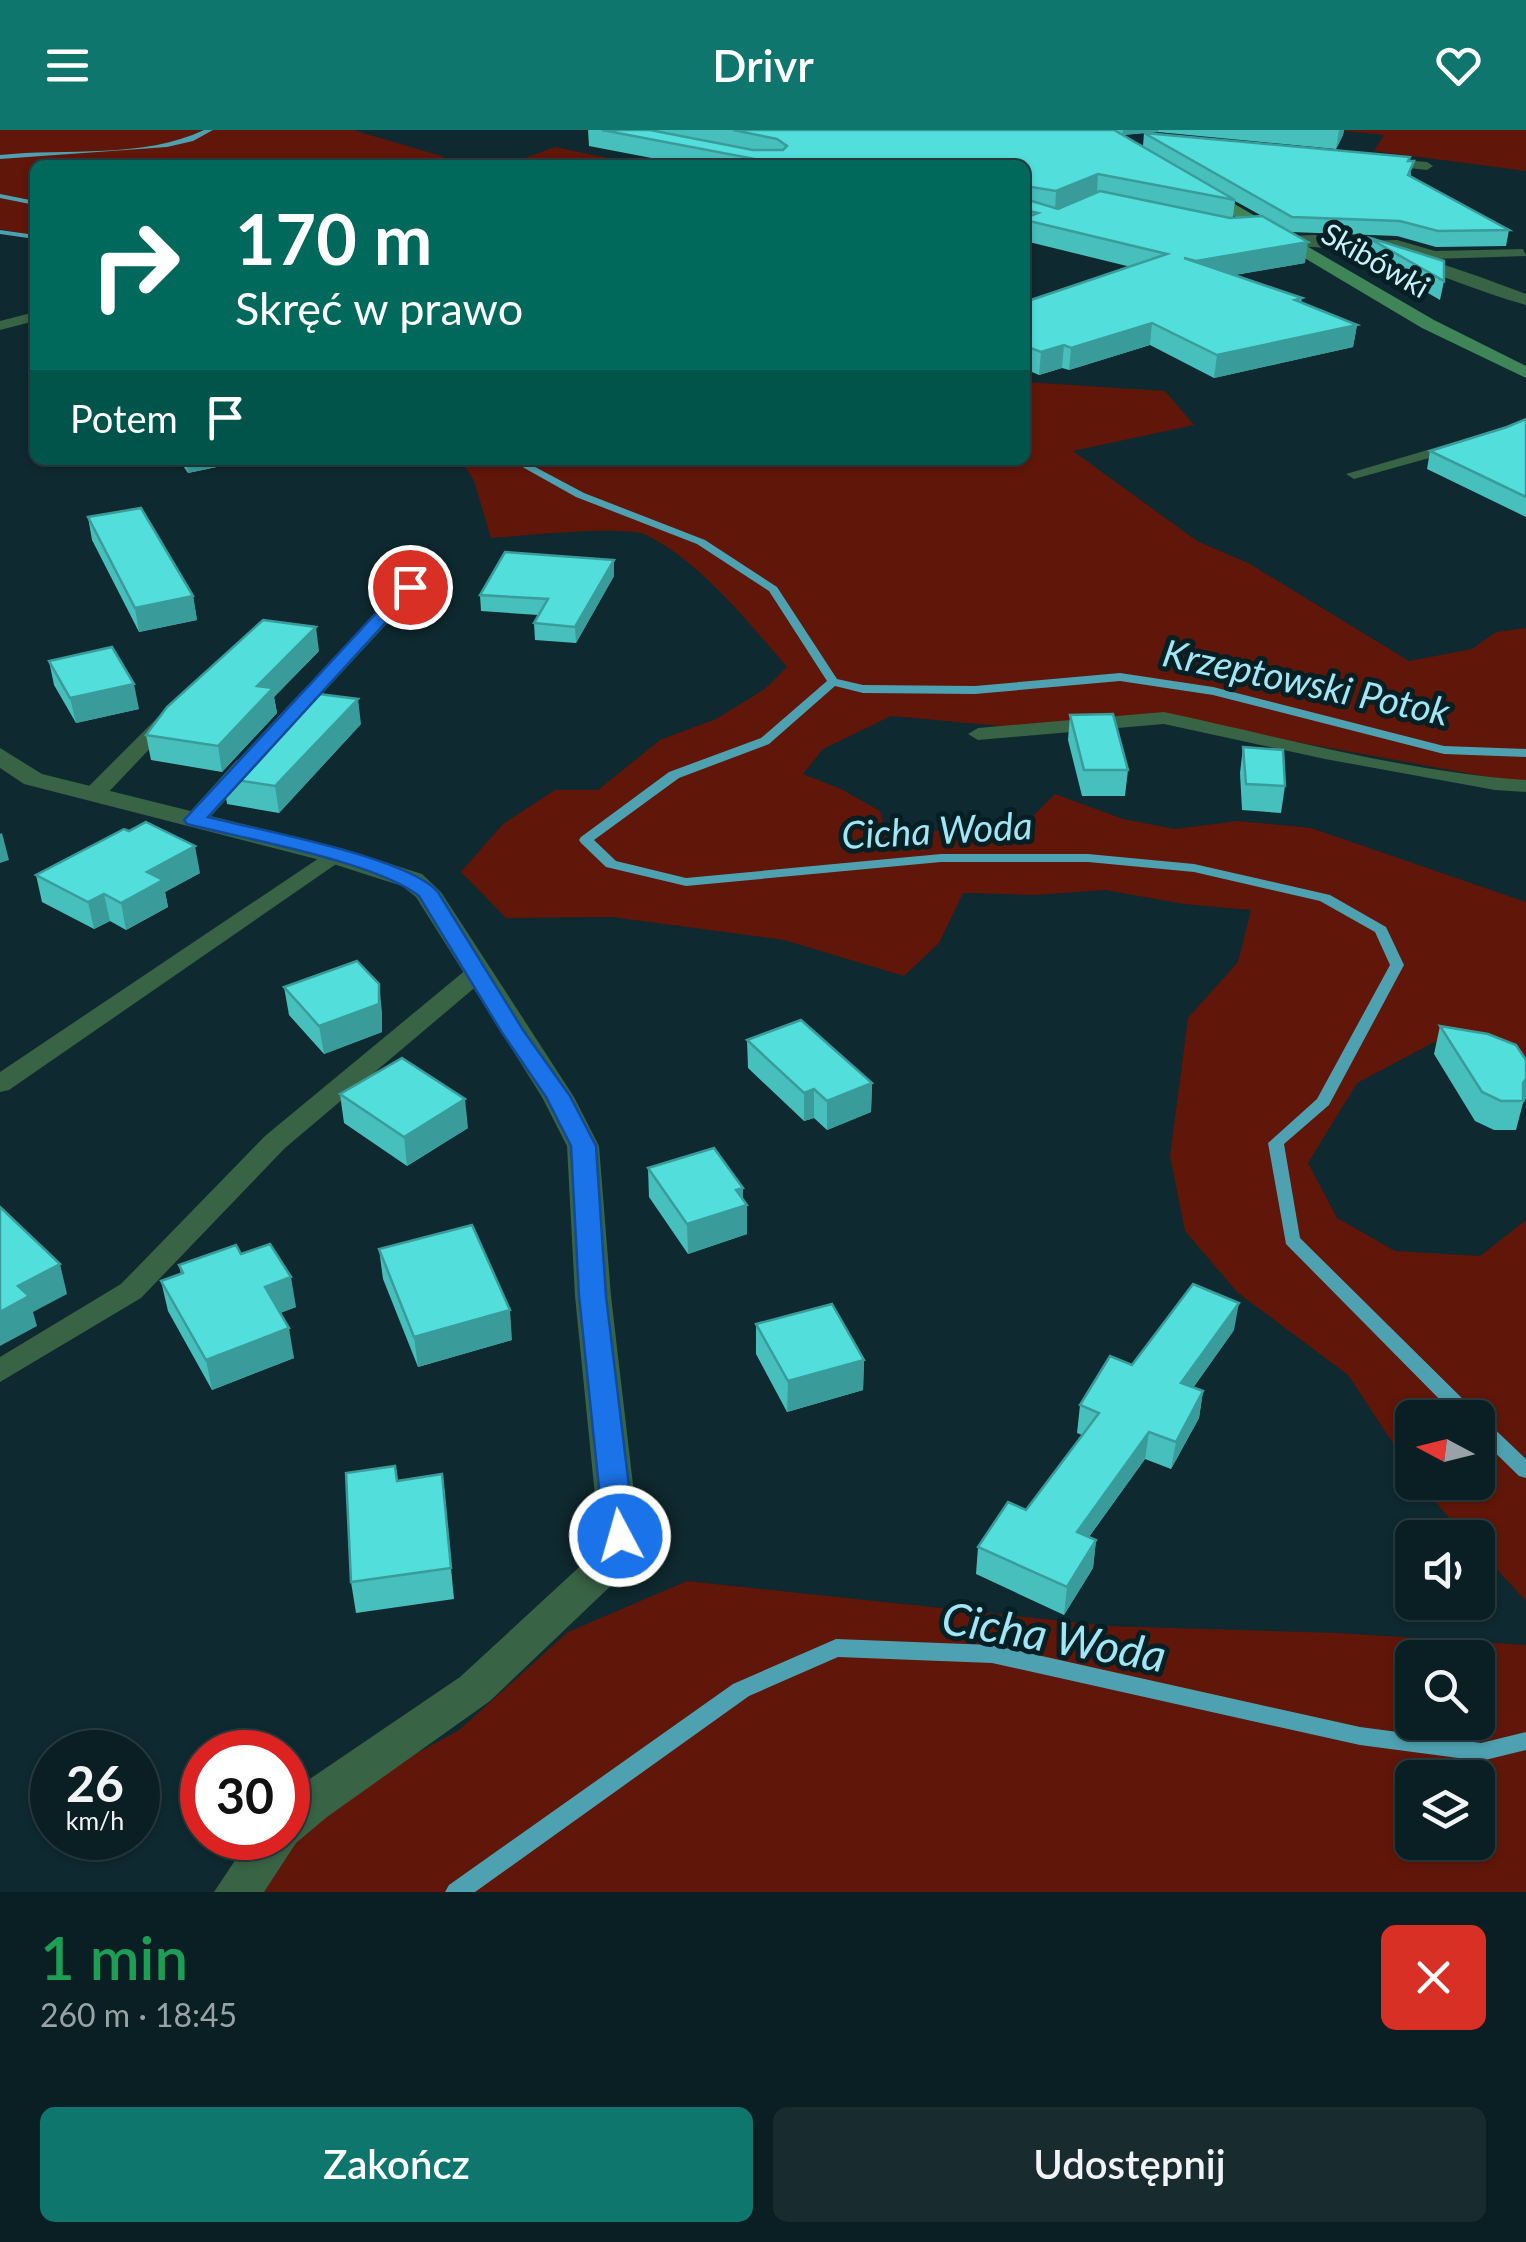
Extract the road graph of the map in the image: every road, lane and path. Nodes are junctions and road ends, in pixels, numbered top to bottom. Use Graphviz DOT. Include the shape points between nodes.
graph roads {
  1 [pos="1370,160"];
  2 [pos="1427,166"];
  3 [pos="1180,178"];
  4 [pos="1264,228"];
  5 [pos="1228,229"];
  6 [pos="1286,241"];
  7 [pos="1351,245"];
  8 [pos="1523,252"];
  9 [pos="1526,300"];
  10 [pos="30,317"];
  11 [pos="0,326"];
  12 [pos="1526,373"];
  13 [pos="1526,426"];
  14 [pos="1354,474"];
  15 [pos="410,587"];
  16 [pos="191,694"];
  17 [pos="978,734"];
  18 [pos="4,766"];
  19 [pos="1526,786"];
  20 [pos="94,794"];
  21 [pos="194,820"];
  22 [pos="334,855"];
  23 [pos="476,974"];
  24 [pos="0,1084"];
  25 [pos="0,1371"];
  26 [pos="310,1804"];
  27 [pos="260,1860"];
  28 [pos="237,1892"];
  1 -- 2 [label="lane"];
  3 -- 4 [label="main road, Skibówki"];
  4 -- 5 [label="street"];
  4 -- 6 [label="main road, Skibówki"];
  6 -- 7 [label="street"];
  6 -- 12 [label="main road, Skibówki"];
  7 -- 8 [label="lane" via="1396,244 1434,254"];
  7 -- 9 [label="street"];
  10 -- 11 [label="lane"];
  13 -- 14 [label="lane"];
  15 -- 21 [label="lane"];
  16 -- 20 [label="lane"];
  17 -- 19 [label="lane" via="1164,718"];
  18 -- 20 [label="street" via="32,780"];
  20 -- 21 [label="street"];
  21 -- 22 [label="street"];
  22 -- 23 [label="street" via="412,880 427,892"];
  22 -- 24 [label="lane"];
  23 -- 25 [label="lane" via="275,1142 130,1292"];
  23 -- 26 [label="street" via="558,1096 583,1146 592,1296 620,1536 604,1568 475,1689"];
  27 -- 28 [label="street"];
}
